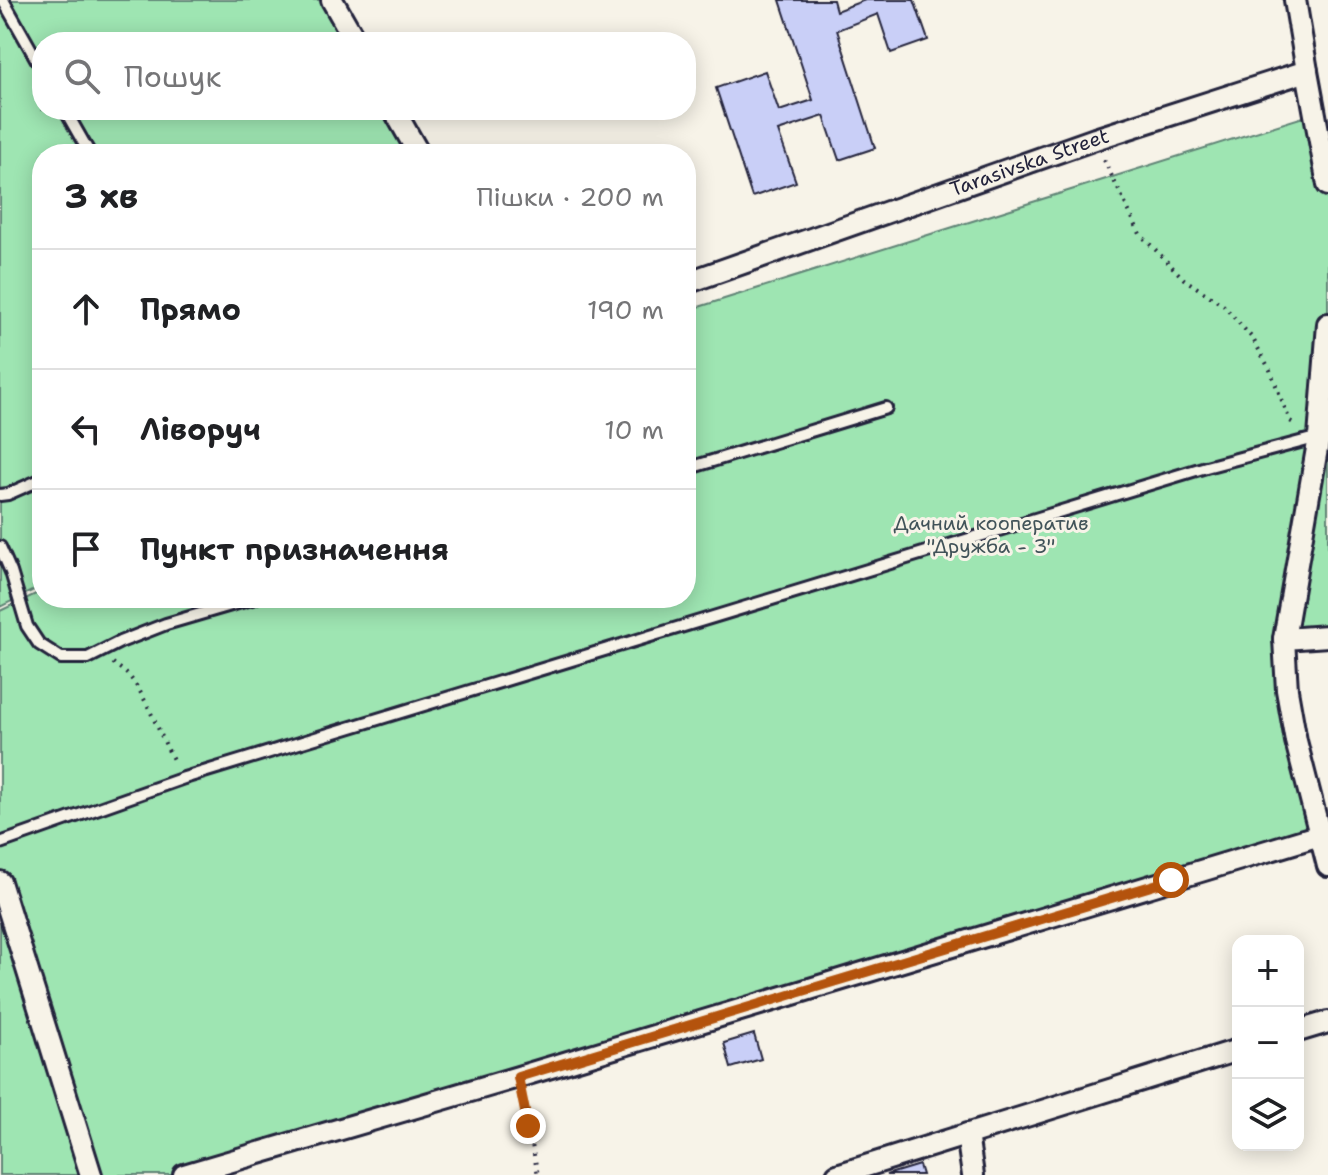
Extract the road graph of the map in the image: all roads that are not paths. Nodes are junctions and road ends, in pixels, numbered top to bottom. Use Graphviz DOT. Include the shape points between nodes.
graph roads {
  1 [pos="3,0"];
  2 [pos="332,0"];
  3 [pos="1295,0"];
  4 [pos="350,32"];
  5 [pos="32,51"];
  6 [pos="1307,71"];
  7 [pos="71,120"];
  8 [pos="400,120"];
  9 [pos="84,144"];
  10 [pos="413,144"];
  11 [pos="1328,185"];
  12 [pos="696,279"];
  13 [pos="1328,324"];
  14 [pos="1328,331"];
  15 [pos="886,408"];
  16 [pos="1319,437"];
  17 [pos="696,466"];
  18 [pos="32,483"];
  19 [pos="0,495"];
  20 [pos="0,547"];
  21 [pos="221,608"];
  22 [pos="1328,636"];
  23 [pos="1284,639"];
  24 [pos="1320,835"];
  25 [pos="0,843"];
  26 [pos="1328,866"];
  27 [pos="0,882"];
  28 [pos="1328,1022"];
  29 [pos="1304,1029"];
  30 [pos="1232,1052"];
  31 [pos="967,1134"];
  32 [pos="91,1175"];
  33 [pos="184,1175"];
  34 [pos="837,1175"];
  35 [pos="973,1175"];
  1 -- 5 [label="lane"];
  2 -- 4 [label="street"];
  3 -- 6 [label="street"];
  6 -- 11 [label="street"];
  6 -- 12 [label="street, Tarasivska Street" via="1095,139"];
  7 -- 9 [label="lane"];
  8 -- 10 [label="street"];
  13 -- 14 [label="street"];
  14 -- 16 [label="street"];
  15 -- 17 [label="lane"];
  16 -- 23 [label="street"];
  16 -- 25 [label="lane" via="184,778"];
  18 -- 19 [label="lane"];
  20 -- 21 [label="lane" via="27,626 39,644 61,658 88,658 166,624"];
  22 -- 23 [label="street"];
  23 -- 24 [label="street" via="1293,729"];
  24 -- 26 [label="street"];
  24 -- 33 [label="street"];
  27 -- 32 [label="street"];
  28 -- 29 [label="street"];
  30 -- 31 [label="street"];
  31 -- 34 [label="street"];
  31 -- 35 [label="street"];
}
